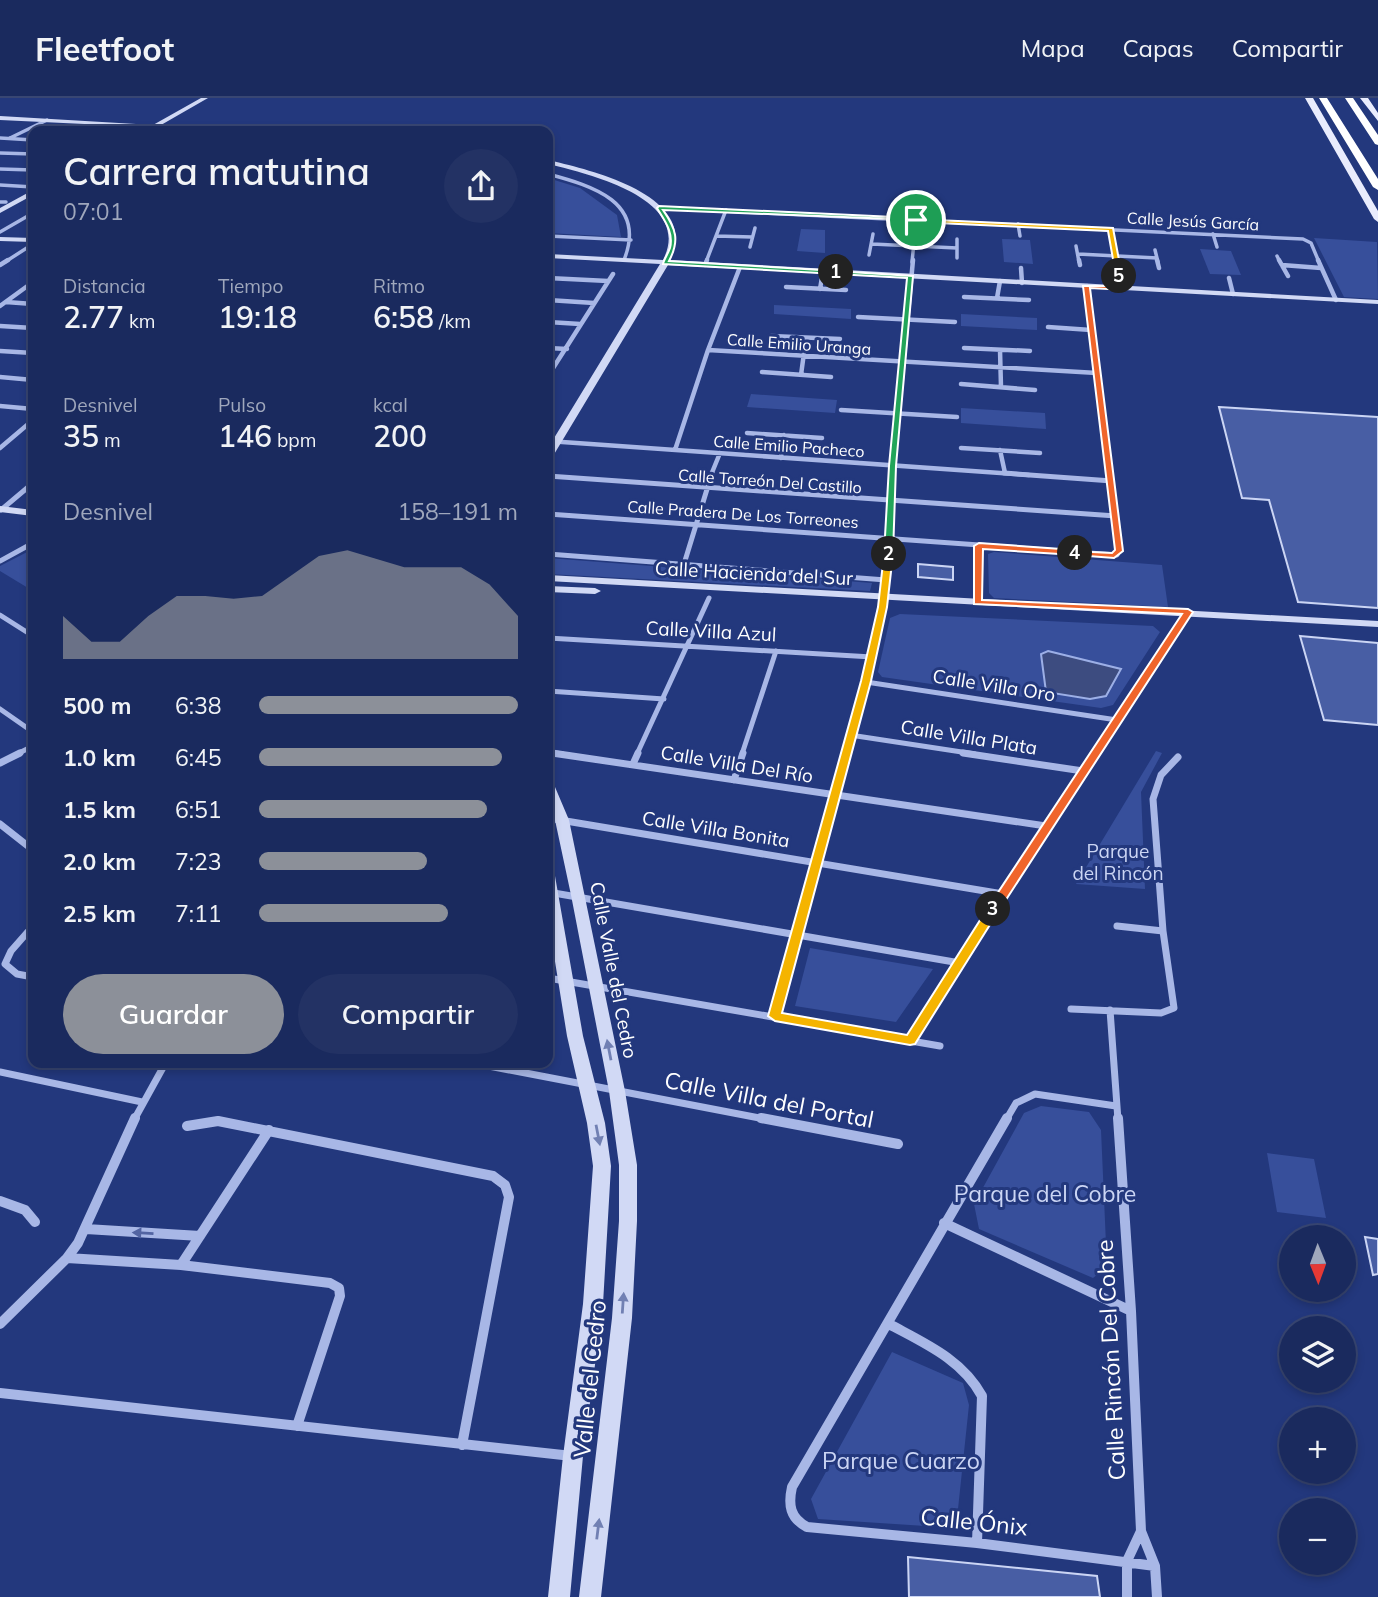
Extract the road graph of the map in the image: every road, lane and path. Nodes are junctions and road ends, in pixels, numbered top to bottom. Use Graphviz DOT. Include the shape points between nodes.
graph roads {
  1 [pos="194,98"];
  2 [pos="205,98"];
  3 [pos="1309,98"];
  4 [pos="1323,98"];
  5 [pos="1349,98"];
  6 [pos="1364,98"];
  7 [pos="2,119"];
  8 [pos="1378,119"];
  9 [pos="47,120"];
  10 [pos="1338,123"];
  11 [pos="155,125"];
  12 [pos="1367,125"];
  13 [pos="35,126"];
  14 [pos="120,126"];
  15 [pos="148,126"];
  16 [pos="152,126"];
  17 [pos="167,126"];
  18 [pos="1378,127"];
  19 [pos="28,129"];
  20 [pos="0,138"];
  21 [pos="10,138"];
  22 [pos="28,139"];
  23 [pos="1378,142"];
  24 [pos="1353,146"];
  25 [pos="0,153"];
  26 [pos="28,154"];
  27 [pos="1344,161"];
  28 [pos="553,163"];
  29 [pos="0,169"];
  30 [pos="28,170"];
  31 [pos="553,176"];
  32 [pos="0,186"];
  33 [pos="1378,187"];
  34 [pos="28,189"];
  35 [pos="28,192"];
  36 [pos="2,205"];
  37 [pos="659,208"];
  38 [pos="726,210"];
  39 [pos="917,213"];
  40 [pos="28,216"];
  41 [pos="1378,219"];
  42 [pos="916,220"];
  43 [pos="1018,225"];
  44 [pos="755,228"];
  45 [pos="1111,229"];
  46 [pos="0,232"];
  47 [pos="873,234"];
  48 [pos="1213,234"];
  49 [pos="553,236"];
  50 [pos="716,236"];
  51 [pos="1020,236"];
  52 [pos="752,237"];
  53 [pos="0,239"];
  54 [pos="957,239"];
  55 [pos="631,240"];
  56 [pos="28,242"];
  57 [pos="872,244"];
  58 [pos="28,245"];
  59 [pos="913,246"];
  60 [pos="1076,246"];
  61 [pos="750,247"];
  62 [pos="1217,247"];
  63 [pos="957,248"];
  64 [pos="1155,250"];
  65 [pos="1078,254"];
  66 [pos="553,256"];
  67 [pos="869,256"];
  68 [pos="1115,256"];
  69 [pos="1277,256"];
  70 [pos="957,258"];
  71 [pos="1157,258"];
  72 [pos="625,260"];
  73 [pos="665,263"];
  74 [pos="0,265"];
  75 [pos="705,265"];
  76 [pos="1080,265"];
  77 [pos="1282,265"];
  78 [pos="740,267"];
  79 [pos="1021,268"];
  80 [pos="1159,268"];
  81 [pos="1321,268"];
  82 [pos="823,271"];
  83 [pos="612,274"];
  84 [pos="910,276"];
  85 [pos="1288,276"];
  86 [pos="553,278"];
  87 [pos="1229,278"];
  88 [pos="608,281"];
  89 [pos="1000,281"];
  90 [pos="1022,282"];
  91 [pos="28,286"];
  92 [pos="1087,286"];
  93 [pos="786,287"];
  94 [pos="1122,288"];
  95 [pos="820,289"];
  96 [pos="846,290"];
  97 [pos="1233,294"];
  98 [pos="964,297"];
  99 [pos="997,298"];
  100 [pos="553,300"];
  101 [pos="1029,300"];
  102 [pos="1336,300"];
  103 [pos="5,302"];
  104 [pos="1378,302"];
  105 [pos="28,303"];
  106 [pos="594,303"];
  107 [pos="0,306"];
  108 [pos="858,317"];
  109 [pos="907,319"];
  110 [pos="553,322"];
  111 [pos="955,322"];
  112 [pos="580,324"];
  113 [pos="0,326"];
  114 [pos="1048,327"];
  115 [pos="28,328"];
  116 [pos="1091,330"];
  117 [pos="771,336"];
  118 [pos="806,338"];
  119 [pos="840,339"];
  120 [pos="553,348"];
  121 [pos="964,348"];
  122 [pos="567,349"];
  123 [pos="708,350"];
  124 [pos="1000,350"];
  125 [pos="0,351"];
  126 [pos="1030,351"];
  127 [pos="28,353"];
  128 [pos="804,356"];
  129 [pos="903,362"];
  130 [pos="1002,368"];
  131 [pos="553,369"];
  132 [pos="761,372"];
  133 [pos="1097,373"];
  134 [pos="801,374"];
  135 [pos="0,377"];
  136 [pos="831,377"];
  137 [pos="28,380"];
  138 [pos="961,384"];
  139 [pos="1001,387"];
  140 [pos="1035,390"];
  141 [pos="0,407"];
  142 [pos="28,409"];
  143 [pos="841,410"];
  144 [pos="898,413"];
  145 [pos="957,417"];
  146 [pos="28,424"];
  147 [pos="747,433"];
  148 [pos="784,435"];
  149 [pos="822,438"];
  150 [pos="553,440"];
  151 [pos="553,442"];
  152 [pos="0,448"];
  153 [pos="961,448"];
  154 [pos="676,450"];
  155 [pos="1000,450"];
  156 [pos="720,453"];
  157 [pos="1041,453"];
  158 [pos="781,458"];
  159 [pos="892,466"];
  160 [pos="1005,473"];
  161 [pos="553,477"];
  162 [pos="1112,481"];
  163 [pos="28,487"];
  164 [pos="706,488"];
  165 [pos="891,502"];
  166 [pos="1,510"];
  167 [pos="28,513"];
  168 [pos="553,513"];
  169 [pos="1116,516"];
  170 [pos="695,525"];
  171 [pos="890,539"];
  172 [pos="28,546"];
  173 [pos="979,546"];
  174 [pos="553,554"];
  175 [pos="0,561"];
  176 [pos="684,564"];
  177 [pos="553,579"];
  178 [pos="886,580"];
  179 [pos="553,589"];
  180 [pos="709,598"];
  181 [pos="883,602"];
  182 [pos="978,602"];
  183 [pos="0,615"];
  184 [pos="1186,617"];
  185 [pos="1378,624"];
  186 [pos="1378,632"];
  187 [pos="28,633"];
  188 [pos="553,638"];
  189 [pos="689,646"];
  190 [pos="776,651"];
  191 [pos="872,657"];
  192 [pos="866,681"];
  193 [pos="553,691"];
  194 [pos="664,699"];
  195 [pos="0,709"];
  196 [pos="1117,720"];
  197 [pos="28,729"];
  198 [pos="850,735"];
  199 [pos="28,748"];
  200 [pos="553,753"];
  201 [pos="1178,757"];
  202 [pos="0,762"];
  203 [pos="633,764"];
  204 [pos="1083,771"];
  205 [pos="734,780"];
  206 [pos="834,795"];
  207 [pos="555,819"];
  208 [pos="0,824"];
  209 [pos="1046,826"];
  210 [pos="28,846"];
  211 [pos="817,861"];
  212 [pos="553,887"];
  213 [pos="1003,894"];
  214 [pos="578,895"];
  215 [pos="553,908"];
  216 [pos="1117,926"];
  217 [pos="1163,931"];
  218 [pos="28,932"];
  219 [pos="797,934"];
  220 [pos="960,963"];
  221 [pos="28,976"];
  222 [pos="553,979"];
  223 [pos="566,981"];
  224 [pos="595,984"];
  225 [pos="1070,1009"];
  226 [pos="1110,1010"];
  227 [pos="775,1016"];
  228 [pos="910,1040"];
  229 [pos="940,1046"];
  230 [pos="162,1068"];
  231 [pos="498,1068"];
  232 [pos="0,1072"];
  233 [pos="587,1086"];
  234 [pos="617,1091"];
  235 [pos="142,1102"];
  236 [pos="1116,1106"];
  237 [pos="187,1126"];
  238 [pos="269,1130"];
  239 [pos="898,1144"];
  240 [pos="628,1165"];
  241 [pos="0,1201"];
  242 [pos="35,1222"];
  243 [pos="944,1223"];
  244 [pos="86,1229"];
  245 [pos="200,1236"];
  246 [pos="67,1258"];
  247 [pos="181,1265"];
  248 [pos="1131,1311"];
  249 [pos="0,1324"];
  250 [pos="889,1324"];
  251 [pos="0,1393"];
  252 [pos="297,1426"];
  253 [pos="462,1445"];
  254 [pos="573,1456"];
  255 [pos="1141,1531"];
  256 [pos="977,1543"];
  257 [pos="1127,1561"];
  258 [pos="1155,1566"];
  259 [pos="559,1597"];
  260 [pos="590,1597"];
  261 [pos="1127,1597"];
  262 [pos="1157,1597"];
  1 -- 15 [label="street"];
  2 -- 11 [label="street"];
  3 -- 10 [label="highway"];
  3 -- 27 [label="main road"];
  4 -- 10 [label="highway"];
  5 -- 12 [label="highway"];
  6 -- 8 [label="main road"];
  7 -- 9 [label="street"];
  9 -- 13 [label="street"];
  9 -- 14 [label="street"];
  10 -- 24 [label="highway"];
  11 -- 16 [label="street"];
  11 -- 17 [label="street"];
  12 -- 18 [label="highway"];
  12 -- 23 [label="highway"];
  19 -- 21 [label="street"];
  20 -- 21 [label="street"];
  21 -- 22 [label="street"];
  24 -- 27 [label="highway"];
  24 -- 33 [label="highway"];
  25 -- 26 [label="street"];
  27 -- 41 [label="main road"];
  28 -- 37 [label="street" via="610,180"];
  29 -- 30 [label="street"];
  31 -- 55 [label="street" via="612,201 631,227"];
  32 -- 34 [label="street"];
  35 -- 36 [label="street"];
  37 -- 38 [label="street, Calle Jesús García"];
  37 -- 73 [label="street" via="674,237"];
  38 -- 42 [label="street, Calle Jesús García"];
  38 -- 50 [label="street"];
  39 -- 42 [label="street"];
  40 -- 46 [label="street"];
  42 -- 43 [label="street, Calle Jesús García"];
  42 -- 59 [label="street"];
  43 -- 45 [label="street, Calle Jesús García"];
  43 -- 51 [label="street"];
  44 -- 52 [label="street"];
  45 -- 48 [label="street, Calle Jesús García"];
  45 -- 68 [label="street"];
  47 -- 57 [label="street"];
  48 -- 62 [label="street"];
  48 -- 81 [label="street, Calle Jesús García" via="1306,240"];
  49 -- 55 [label="street"];
  50 -- 52 [label="street"];
  50 -- 75 [label="street"];
  52 -- 61 [label="street"];
  53 -- 56 [label="street"];
  54 -- 63 [label="street"];
  55 -- 72 [label="street"];
  57 -- 59 [label="street"];
  57 -- 67 [label="street"];
  58 -- 74 [label="street"];
  59 -- 63 [label="street"];
  59 -- 84 [label="street"];
  60 -- 65 [label="street"];
  63 -- 70 [label="street"];
  64 -- 71 [label="street"];
  65 -- 68 [label="street"];
  65 -- 76 [label="street"];
  66 -- 72 [label="street"];
  68 -- 71 [label="street"];
  68 -- 94 [label="street"];
  69 -- 77 [label="street"];
  71 -- 80 [label="street"];
  72 -- 73 [label="street"];
  73 -- 75 [label="street"];
  73 -- 150 [label="street"];
  75 -- 78 [label="street"];
  77 -- 81 [label="street"];
  77 -- 85 [label="street"];
  78 -- 82 [label="street"];
  78 -- 123 [label="street"];
  79 -- 90 [label="street"];
  81 -- 102 [label="street"];
  82 -- 84 [label="street"];
  82 -- 95 [label="street"];
  83 -- 88 [label="street"];
  84 -- 89 [label="street"];
  84 -- 109 [label="street"];
  86 -- 88 [label="street"];
  87 -- 97 [label="street"];
  88 -- 106 [label="street"];
  89 -- 90 [label="street"];
  89 -- 99 [label="street"];
  90 -- 92 [label="street"];
  91 -- 103 [label="street"];
  92 -- 94 [label="street"];
  92 -- 116 [label="street"];
  93 -- 95 [label="street"];
  94 -- 97 [label="street"];
  95 -- 96 [label="street"];
  97 -- 102 [label="street"];
  98 -- 99 [label="street"];
  99 -- 101 [label="street"];
  100 -- 106 [label="street"];
  102 -- 104 [label="street"];
  103 -- 105 [label="street"];
  103 -- 107 [label="street"];
  106 -- 112 [label="street"];
  108 -- 109 [label="street"];
  109 -- 111 [label="street"];
  109 -- 129 [label="street"];
  110 -- 112 [label="street"];
  112 -- 122 [label="street"];
  113 -- 115 [label="street"];
  114 -- 116 [label="street"];
  116 -- 133 [label="street"];
  117 -- 118 [label="street"];
  118 -- 119 [label="street"];
  118 -- 128 [label="street"];
  120 -- 122 [label="street"];
  121 -- 124 [label="street"];
  122 -- 131 [label="street"];
  123 -- 128 [label="street, Calle Emilio Uranga"];
  123 -- 154 [label="street"];
  124 -- 126 [label="street"];
  124 -- 130 [label="street"];
  125 -- 127 [label="street"];
  128 -- 129 [label="street, Calle Emilio Uranga"];
  128 -- 134 [label="street"];
  129 -- 130 [label="street, Calle Emilio Uranga"];
  129 -- 144 [label="street"];
  130 -- 133 [label="street, Calle Emilio Uranga"];
  130 -- 139 [label="street"];
  132 -- 134 [label="street"];
  133 -- 162 [label="street"];
  134 -- 136 [label="street"];
  135 -- 137 [label="street"];
  138 -- 139 [label="street"];
  139 -- 140 [label="street"];
  141 -- 142 [label="street"];
  143 -- 144 [label="street"];
  144 -- 145 [label="street"];
  144 -- 159 [label="street"];
  146 -- 152 [label="street"];
  147 -- 148 [label="street"];
  148 -- 149 [label="street"];
  148 -- 158 [label="street"];
  151 -- 154 [label="street, Calle Emilio Pacheco"];
  153 -- 155 [label="street"];
  154 -- 156 [label="street, Calle Emilio Pacheco"];
  155 -- 157 [label="street"];
  155 -- 160 [label="street"];
  156 -- 158 [label="street, Calle Emilio Pacheco"];
  156 -- 164 [label="street"];
  158 -- 159 [label="street, Calle Emilio Pacheco"];
  159 -- 160 [label="street, Calle Emilio Pacheco"];
  159 -- 165 [label="street"];
  160 -- 162 [label="street, Calle Emilio Pacheco"];
  161 -- 164 [label="street, Calle Torreón Del Castillo"];
  162 -- 169 [label="street"];
  163 -- 166 [label="street"];
  164 -- 165 [label="street, Calle Torreón Del Castillo"];
  164 -- 170 [label="street"];
  165 -- 169 [label="street, Calle Torreón Del Castillo"];
  165 -- 171 [label="street"];
  166 -- 167 [label="street"];
  168 -- 170 [label="street, Calle Pradera De Los Torreones"];
  169 -- 173 [label="street, Calle Pradera De Los Torreones" via="1117,555"];
  170 -- 171 [label="street, Calle Pradera De Los Torreones"];
  170 -- 176 [label="street"];
  171 -- 173 [label="street, Calle Pradera De Los Torreones"];
  171 -- 178 [label="street"];
  172 -- 175 [label="street"];
  173 -- 182 [label="street"];
  174 -- 176 [label="street"];
  176 -- 178 [label="street"];
  177 -- 181 [label="street, Calle Hacienda del Sur"];
  178 -- 181 [label="street"];
  179 -- 180 [label="street, Calle Hacienda del Sur"];
  180 -- 181 [label="street, Calle Hacienda del Sur"];
  180 -- 189 [label="street"];
  181 -- 182 [label="street, Calle Hacienda del Sur"];
  181 -- 184 [label="street, Calle Hacienda del Sur"];
  181 -- 191 [label="street"];
  182 -- 184 [label="street, Calle Hacienda del Sur"];
  183 -- 187 [label="street"];
  184 -- 185 [label="street, Calle Hacienda del Sur"];
  184 -- 186 [label="street, Calle Hacienda del Sur"];
  184 -- 196 [label="street"];
  188 -- 189 [label="street, Calle Villa Azul"];
  189 -- 190 [label="street, Calle Villa Azul"];
  189 -- 194 [label="street"];
  190 -- 191 [label="street, Calle Villa Azul"];
  190 -- 205 [label="street"];
  191 -- 192 [label="street"];
  192 -- 196 [label="street, Calle Villa Oro"];
  192 -- 198 [label="street"];
  193 -- 194 [label="street"];
  194 -- 203 [label="street"];
  195 -- 197 [label="street"];
  196 -- 204 [label="street"];
  198 -- 204 [label="street, Calle Villa Plata"];
  198 -- 206 [label="street"];
  199 -- 202 [label="street"];
  200 -- 203 [label="street, Calle Villa Del Río"];
  201 -- 217 [label="street" via="1161,773 1153,792"];
  203 -- 205 [label="street, Calle Villa Del Río"];
  204 -- 209 [label="street"];
  205 -- 206 [label="street, Calle Villa Del Río"];
  206 -- 209 [label="street, Calle Villa Del Río"];
  206 -- 211 [label="street"];
  207 -- 211 [label="street, Calle Villa Bonita"];
  207 -- 214 [label="street, Calle Valle del Cedro"];
  208 -- 210 [label="street"];
  209 -- 213 [label="street"];
  211 -- 213 [label="street, Calle Villa Bonita"];
  211 -- 219 [label="street"];
  212 -- 214 [label="street"];
  213 -- 220 [label="street"];
  214 -- 219 [label="street"];
  214 -- 224 [label="street, Calle Valle del Cedro"];
  215 -- 223 [label="street"];
  216 -- 217 [label="street"];
  217 -- 226 [label="street" via="1174,1008 1161,1013"];
  218 -- 221 [label="street" via="5,964"];
  219 -- 220 [label="street"];
  219 -- 227 [label="street"];
  220 -- 228 [label="street"];
  222 -- 223 [label="street"];
  223 -- 224 [label="street"];
  223 -- 233 [label="street"];
  224 -- 227 [label="street"];
  234 -- 224 [label="street, Calle Valle del Cedro, one-way"];
  225 -- 226 [label="street"];
  226 -- 236 [label="street, Calle Rincón Del Cobre"];
  227 -- 228 [label="street"];
  228 -- 229 [label="street"];
  230 -- 235 [label="street"];
  231 -- 233 [label="street, Calle Villa del Portal"];
  232 -- 235 [label="street"];
  233 -- 234 [label="street, Calle Villa del Portal"];
  233 -- 254 [label="street, Valle del Cedro, one-way" via="602,1166 593,1304"];
  234 -- 239 [label="street, Calle Villa del Portal"];
  234 -- 240 [label="street, Calle Valle del Cedro"];
  235 -- 244 [label="street"];
  236 -- 243 [label="street" via="1035,1094 1016,1102"];
  236 -- 248 [label="street, Calle Rincón Del Cobre"];
  237 -- 238 [label="street" via="218,1121"];
  238 -- 245 [label="street"];
  238 -- 253 [label="street" via="493,1175 505,1185 509,1197"];
  260 -- 240 [label="street, Valle del Cedro, one-way" via="622,1318"];
  241 -- 242 [label="street" via="22,1207"];
  243 -- 248 [label="street"];
  243 -- 250 [label="street"];
  245 -- 244 [label="street, one-way"];
  244 -- 246 [label="street"];
  245 -- 247 [label="street"];
  246 -- 247 [label="street"];
  246 -- 249 [label="street"];
  247 -- 252 [label="street" via="330,1283 339,1288"];
  248 -- 255 [label="street, Calle Rincón Del Cobre"];
  250 -- 256 [label="street" via="977,1382 982,1396"];
  250 -- 256 [label="street, Calle Ónix" via="792,1487 791,1515 807,1527"];
  251 -- 252 [label="street"];
  252 -- 253 [label="street"];
  253 -- 254 [label="street"];
  254 -- 259 [label="street, Valle del Cedro"];
  255 -- 257 [label="street, Calle Rincón Del Cobre"];
  255 -- 258 [label="street, Calle Rincón Del Cobre"];
  256 -- 257 [label="street, Calle Ónix"];
  257 -- 258 [label="street, Calle Ónix"];
  257 -- 261 [label="street, Calle Rincón Del Cobre"];
  258 -- 262 [label="street, Calle Rincón Del Cobre"];
}
